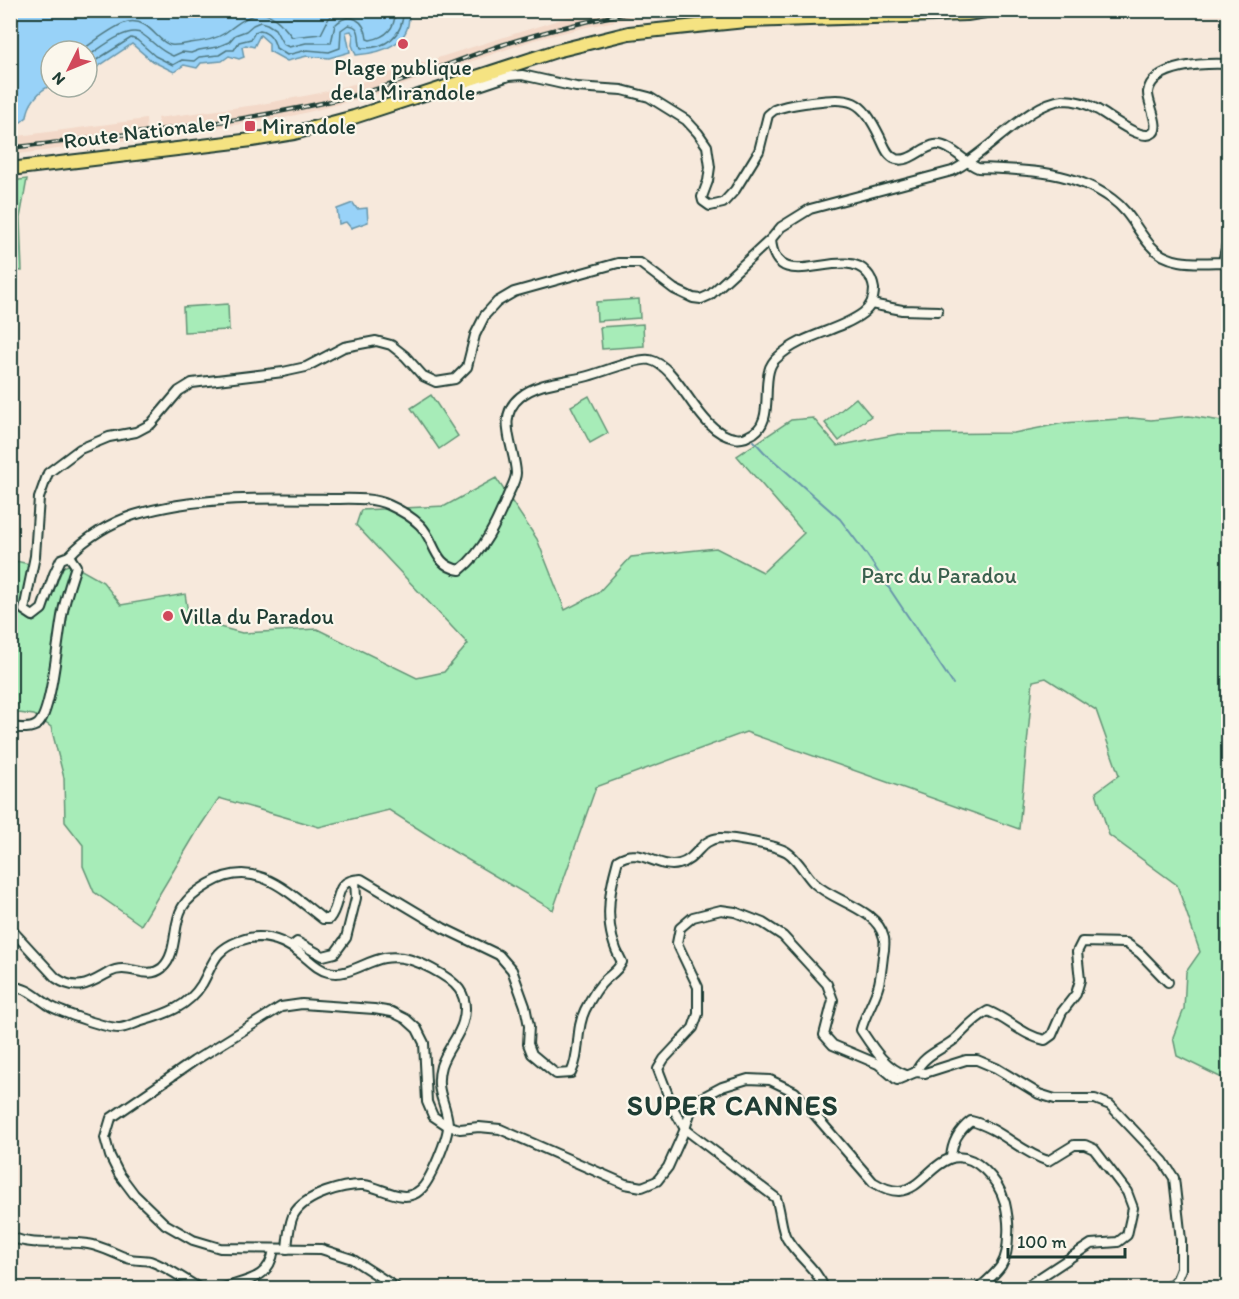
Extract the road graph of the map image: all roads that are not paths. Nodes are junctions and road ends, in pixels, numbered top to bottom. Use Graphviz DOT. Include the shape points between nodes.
graph roads {
  1 [pos="837,10"];
  2 [pos="992,10"];
  3 [pos="1228,64"];
  4 [pos="452,84"];
  5 [pos="967,164"];
  6 [pos="10,166"];
  7 [pos="771,239"];
  8 [pos="1228,239"];
  9 [pos="1226,262"];
  10 [pos="871,304"];
  11 [pos="938,311"];
  12 [pos="69,556"];
  13 [pos="10,727"];
  14 [pos="355,879"];
  15 [pos="10,928"];
  16 [pos="292,946"];
  17 [pos="1167,982"];
  18 [pos="10,987"];
  19 [pos="916,1072"];
  20 [pos="906,1075"];
  21 [pos="448,1126"];
  22 [pos="685,1129"];
  23 [pos="951,1158"];
  24 [pos="10,1237"];
  25 [pos="274,1249"];
  26 [pos="287,1249"];
  27 [pos="199,1288"];
  28 [pos="223,1288"];
  29 [pos="397,1288"];
  30 [pos="824,1288"];
  31 [pos="979,1288"];
  32 [pos="1024,1288"];
  33 [pos="1167,1288"];
  1 -- 6 [label="main road" via="617,31 555,46 292,128"];
  2 -- 4 [label="main road, Route Nationale 7" via="664,28 556,51"];
  3 -- 5 [label="street" via="1171,69 1154,80 1148,91 1157,124 1151,135 1132,130 1076,100 1060,100 1037,109"];
  4 -- 5 [label="street" via="461,92 509,75 522,75 649,97 686,120 707,146 710,167 702,197 710,206 723,203 735,190 759,151 768,116 780,107 839,98 855,103 868,116 890,156 898,160 935,145 946,146"];
  4 -- 6 [label="main road, Route Nationale 7" via="294,133"];
  5 -- 7 [label="street" via="810,209 781,226"];
  5 -- 9 [label="street" via="1073,178 1124,208 1156,251 1194,264"];
  7 -- 10 [label="street" via="773,253 794,269 849,262 862,267 874,286"];
  7 -- 12 [label="street" via="701,299 674,289 640,263 618,263 514,292 485,315 467,367 455,379 436,382 423,376 391,345 376,341 344,347 306,366 283,372 192,383 179,391 151,423 136,432 109,437 80,449 48,473 39,498 35,556 24,610 33,616 42,609 61,559"];
  8 -- 9 [label="street"];
  10 -- 11 [label="street"];
  10 -- 12 [label="street" via="864,312 778,356 769,368 766,413 761,427 746,437 735,439 708,423 668,373 650,360 545,384 520,396 506,421 516,475 500,516 481,548 460,570 450,569 442,562 421,526 407,514 386,504 363,500 270,498 151,510 119,520"];
  12 -- 13 [label="street" via="76,566 63,610 50,701 36,726"];
  14 -- 15 [label="street" via="338,894 334,913 323,919 260,875 217,879 197,891 182,907 171,957 161,969 146,974 123,967 96,982 77,986 56,978"];
  14 -- 16 [label="street" via="356,898 346,938 335,953 323,956 297,942"];
  14 -- 20 [label="street" via="499,956 512,970 525,1006 532,1054 556,1074 571,1073 586,1008 622,962 609,928 612,880 618,860 627,854 678,865 690,860 705,842 719,838 787,852 815,884 880,927 885,940 879,983 861,1030 883,1060"];
  16 -- 18 [label="street" via="263,937 224,947 189,1000 172,1012 119,1028 51,1007 20,987"];
  16 -- 21 [label="street" via="320,970 330,973 384,958 406,957 460,988 465,1005 463,1023 438,1075"];
  17 -- 19 [label="street" via="1126,944 1082,942 1077,952 1080,980 1076,994 1052,1035 1045,1040 1035,1038 988,1011 941,1050 925,1058"];
  19 -- 20 [label="street"];
  19 -- 33 [label="street" via="977,1060 1039,1094 1055,1099 1095,1099 1110,1105 1174,1178 1181,1269"];
  20 -- 22 [label="street" via="897,1080 878,1064 833,1045 824,1035 833,1000 827,984 783,936 763,923 721,910 693,917 680,928 678,943 698,987 698,1014 693,1028 658,1069"];
  21 -- 22 [label="street" via="500,1128 625,1184 642,1187 657,1181 668,1167"];
  21 -- 25 [label="street" via="433,1116 427,1102 424,1044 417,1029 406,1019 374,1009 302,1004 270,1013 111,1118 105,1137 119,1174 165,1224 193,1240 220,1248"];
  21 -- 26 [label="street" via="422,1190 397,1195 365,1185 321,1194 294,1214"];
  22 -- 23 [label="street" via="692,1107 703,1097 748,1079 770,1080 795,1092 873,1182 886,1189 900,1191 915,1185 936,1165"];
  22 -- 30 [label="street" via="776,1198 785,1237"];
  23 -- 31 [label="street" via="970,1160 990,1174 1004,1201 1008,1252 998,1271"];
  23 -- 32 [label="street" via="951,1147 960,1129 971,1121 986,1125 1048,1161 1074,1145 1094,1149 1127,1192 1133,1208 1127,1235 1119,1242 1091,1244"];
  24 -- 27 [label="street" via="42,1244 89,1244 130,1259 148,1261"];
  25 -- 26 [label="street"];
  25 -- 28 [label="street" via="268,1269 257,1277"];
  26 -- 29 [label="street" via="321,1249 352,1259"];
}
